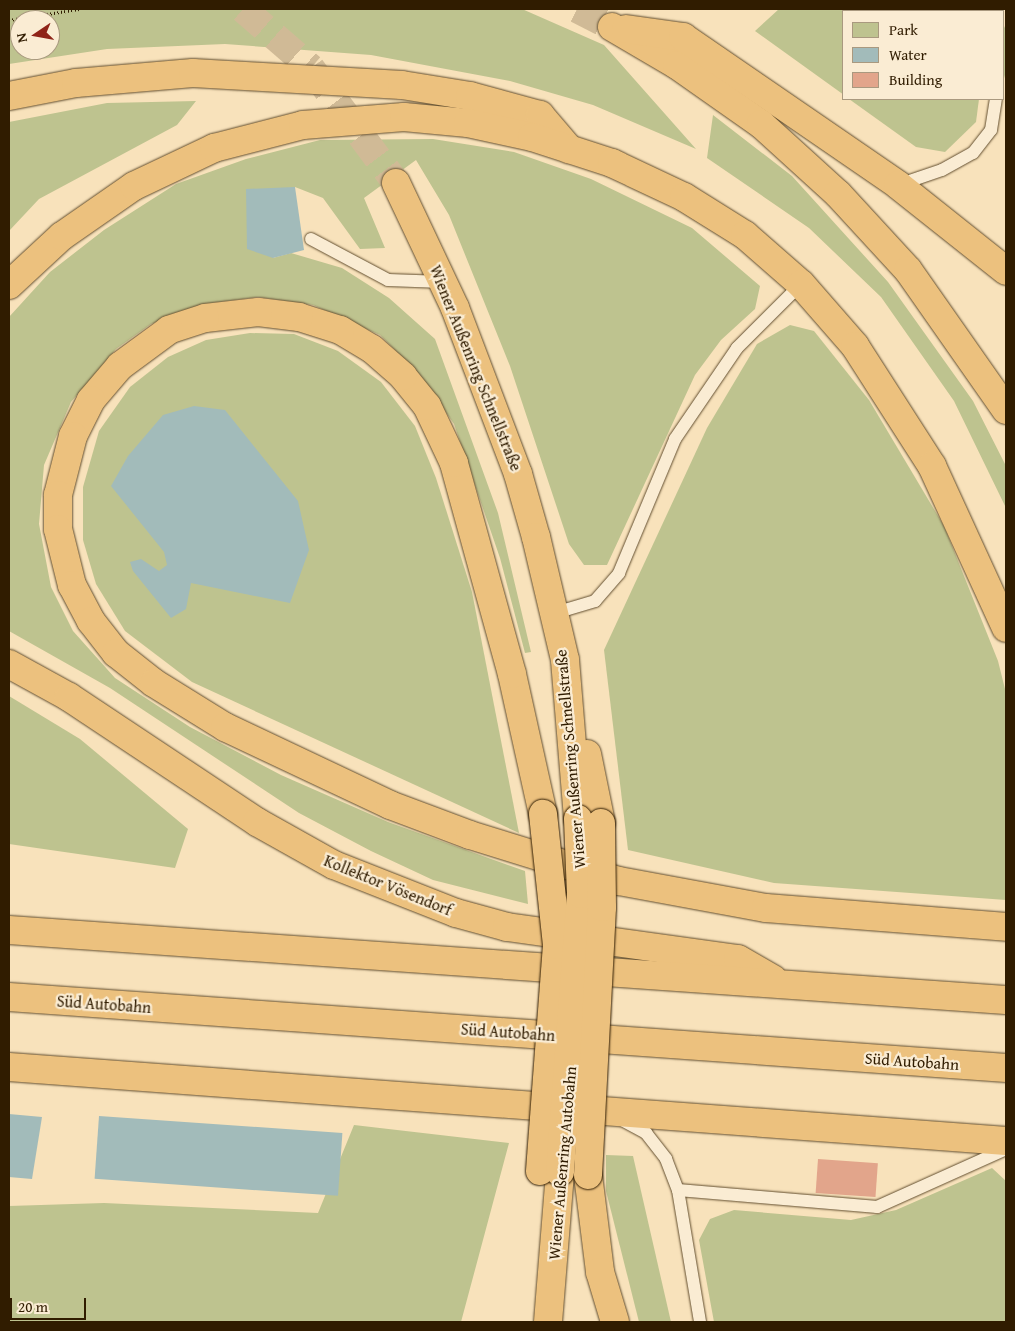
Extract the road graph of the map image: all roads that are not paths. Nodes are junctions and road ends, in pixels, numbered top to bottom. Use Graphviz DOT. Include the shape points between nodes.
graph roads {
  1 [pos="9,96"];
  2 [pos="996,100"];
  3 [pos="569,149"];
  4 [pos="396,183"];
  5 [pos="898,185"];
  6 [pos="311,239"];
  7 [pos="1006,271"];
  8 [pos="444,282"];
  9 [pos="800,284"];
  10 [pos="9,286"];
  11 [pos="1006,410"];
  12 [pos="555,614"];
  13 [pos="1006,628"];
  14 [pos="9,664"];
  15 [pos="589,821"];
  16 [pos="1006,927"];
  17 [pos="9,930"];
  18 [pos="781,984"];
  19 [pos="9,997"];
  20 [pos="1006,1000"];
  21 [pos="575,1005"];
  22 [pos="9,1067"];
  23 [pos="1006,1068"];
  24 [pos="599,1109"];
  25 [pos="1006,1140"];
  26 [pos="1006,1149"];
  27 [pos="550,1172"];
  28 [pos="678,1190"];
  29 [pos="548,1322"];
  30 [pos="615,1322"];
  31 [pos="700,1322"];
  1 -- 3 [label="highway" via="76,83 193,73 402,85 470,96 540,115"];
  2 -- 5 [label="lane" via="991,130 973,153 942,170"];
  3 -- 9 [label="highway" via="612,163 684,197 745,235"];
  3 -- 10 [label="highway" via="468,123 404,117 352,119 258,135 214,148 134,186 94,211"];
  4 -- 8 [label="highway, Wiener Außenring Schnellstraße"];
  5 -- 7 [label="highway"];
  5 -- 11 [label="highway" via="683,37 612,27 677,64 761,124 838,194 908,270"];
  6 -- 8 [label="lane" via="388,280"];
  8 -- 12 [label="highway, Wiener Außenring Schnellstraße" via="518,474"];
  9 -- 12 [label="lane" via="737,348 675,439 619,573 595,601"];
  9 -- 13 [label="highway" via="855,346 896,405 970,542"];
  12 -- 15 [label="highway, Wiener Außenring Schnellstraße"];
  14 -- 18 [label="highway, Kollektor Vösendorf" via="69,697 257,822 343,869 456,913 560,938 738,959"];
  15 -- 21 [label="highway, Wiener Außenring Schnellstraße, bridge"];
  15 -- 30 [label="highway, bridge" via="601,936 588,1175 600,1272"];
  16 -- 27 [label="highway, bridge" via="766,908 619,881 470,835 390,805 225,727 154,684 116,653 91,621 72,585 58,529 58,495 72,436 91,400 120,366 169,330 205,318 258,312 299,317 340,330 372,349 403,376 427,406 454,463 510,665 543,814 557,946"];
  17 -- 18 [label="highway"];
  18 -- 20 [label="highway"];
  19 -- 23 [label="highway, Süd Autobahn"];
  21 -- 27 [label="highway, Wiener Außenring Autobahn, bridge"];
  22 -- 24 [label="highway"];
  24 -- 25 [label="highway"];
  24 -- 28 [label="lane" via="646,1133 666,1159"];
  26 -- 28 [label="lane" via="877,1207"];
  27 -- 29 [label="highway, Wiener Außenring Autobahn" via="553,1259"];
  28 -- 31 [label="lane"];
}
